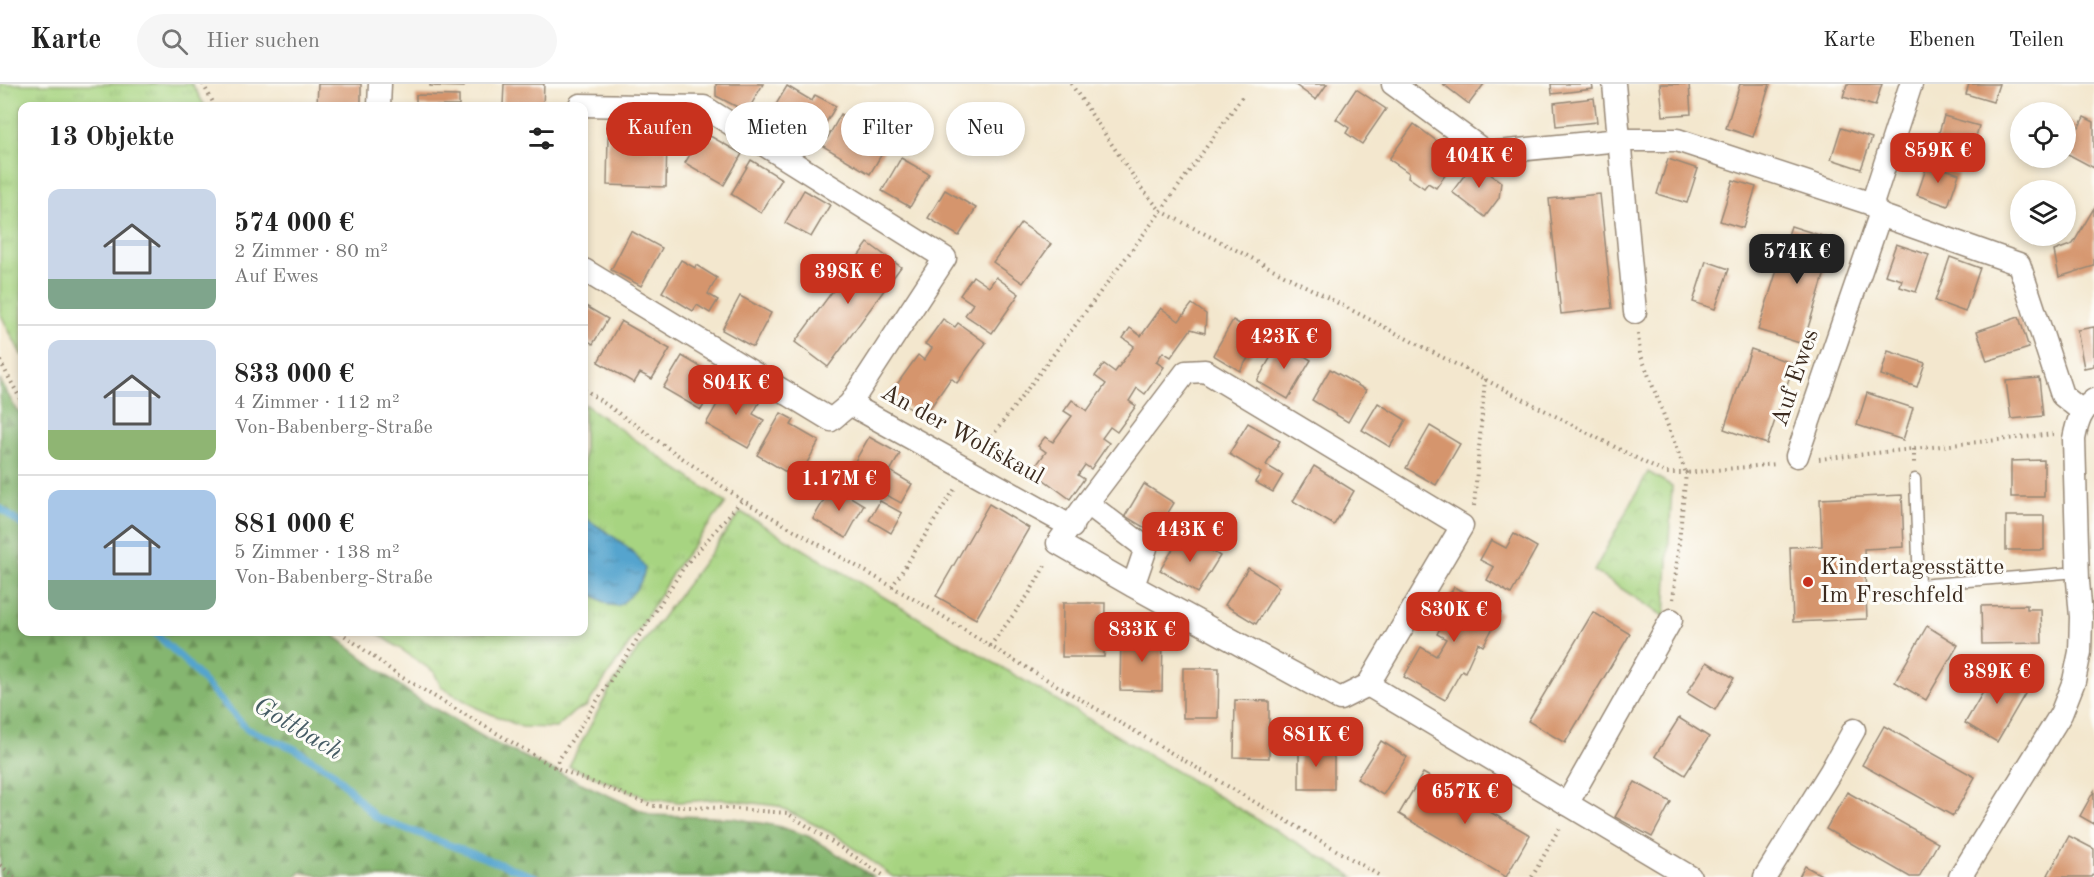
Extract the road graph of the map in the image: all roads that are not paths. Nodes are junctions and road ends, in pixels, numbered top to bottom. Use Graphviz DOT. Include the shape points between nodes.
graph roads {
  1 [pos="380,84"];
  2 [pos="1394,84"];
  3 [pos="1614,84"];
  4 [pos="1911,84"];
  5 [pos="580,99"];
  6 [pos="379,102"];
  7 [pos="1620,140"];
  8 [pos="1876,210"];
  9 [pos="588,272"];
  10 [pos="1635,312"];
  11 [pos="850,404"];
  12 [pos="2089,406"];
  13 [pos="1797,456"];
  14 [pos="1915,479"];
  15 [pos="1087,503"];
  16 [pos="1065,535"];
  17 [pos="2084,578"];
  18 [pos="1133,586"];
  19 [pos="1671,620"];
  20 [pos="1368,685"];
  21 [pos="1854,730"];
  22 [pos="1567,804"];
  23 [pos="1690,877"];
  24 [pos="1765,877"];
  25 [pos="1960,877"];
  1 -- 6 [label="street"];
  2 -- 7 [label="street" via="1487,153"];
  3 -- 7 [label="street"];
  4 -- 8 [label="street, Auf Ewes"];
  5 -- 11 [label="street" via="704,107 945,258"];
  7 -- 8 [label="street" via="1677,140"];
  7 -- 10 [label="street"];
  8 -- 12 [label="street" via="2019,264 2062,395"];
  8 -- 13 [label="street, Auf Ewes"];
  9 -- 11 [label="street, An der Wolfskaul" via="831,420"];
  11 -- 16 [label="street, An der Wolfskaul" via="968,469"];
  12 -- 17 [label="street" via="2076,424 2074,439"];
  14 -- 17 [label="lane" via="1919,585"];
  15 -- 16 [label="street"];
  15 -- 18 [label="street" via="1146,548"];
  15 -- 20 [label="street" via="1186,372 1205,371 1462,526"];
  16 -- 18 [label="street, An der Wolfskaul"];
  17 -- 25 [label="street" via="2080,652 2061,714"];
  18 -- 20 [label="street, An der Wolfskaul" via="1340,699"];
  19 -- 22 [label="street"];
  20 -- 22 [label="street"];
  21 -- 24 [label="street"];
  22 -- 23 [label="street"];
}
